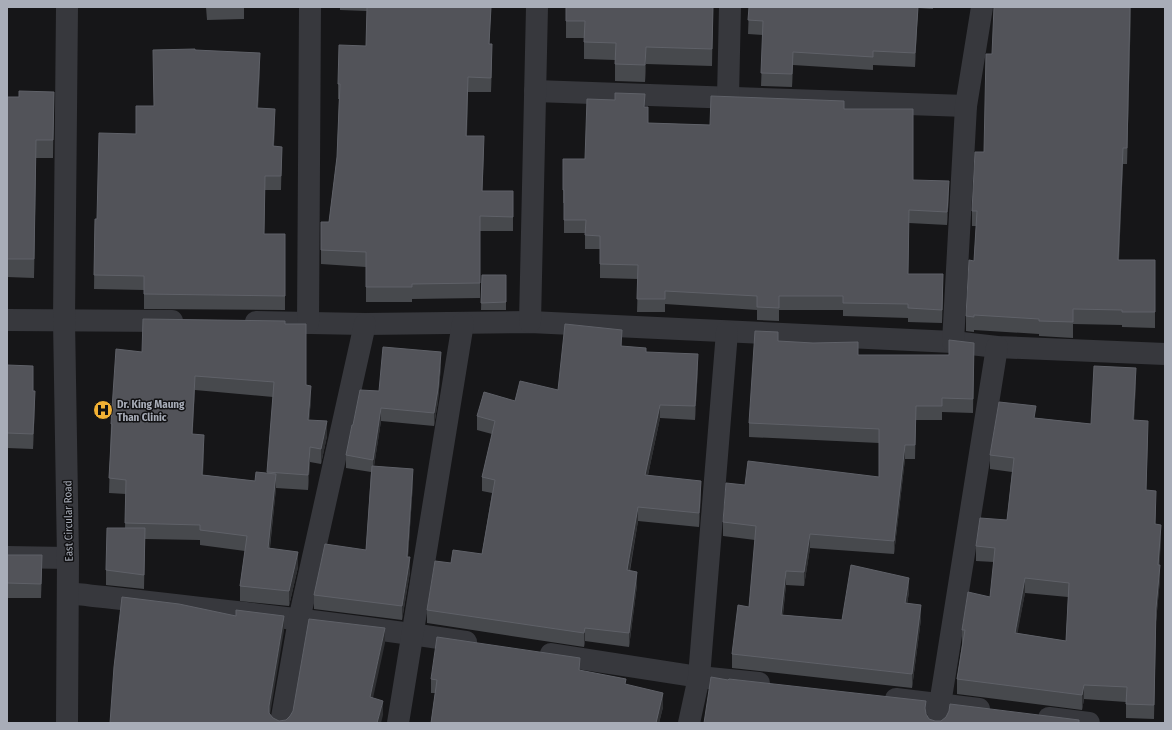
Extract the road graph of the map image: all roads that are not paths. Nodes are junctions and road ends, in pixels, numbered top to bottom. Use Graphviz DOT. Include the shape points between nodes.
graph roads {
  1 [pos="67,7"];
  2 [pos="310,7"];
  3 [pos="537,7"];
  4 [pos="730,7"];
  5 [pos="982,7"];
  6 [pos="535,91"];
  7 [pos="728,97"];
  8 [pos="966,106"];
  9 [pos="7,320"];
  10 [pos="64,320"];
  11 [pos="190,321"];
  12 [pos="237,322"];
  13 [pos="530,322"];
  14 [pos="308,323"];
  15 [pos="463,323"];
  16 [pos="364,324"];
  17 [pos="727,332"];
  18 [pos="953,342"];
  19 [pos="997,347"];
  20 [pos="1165,354"];
  21 [pos="7,557"];
  22 [pos="68,558"];
  23 [pos="68,593"];
  24 [pos="299,620"];
  25 [pos="412,634"];
  26 [pos="482,644"];
  27 [pos="529,651"];
  28 [pos="699,676"];
  29 [pos="777,685"];
  30 [pos="878,697"];
  31 [pos="995,711"];
  32 [pos="938,714"];
  33 [pos="1026,715"];
  34 [pos="67,723"];
  35 [pos="280,723"];
  36 [pos="398,723"];
  37 [pos="689,723"];
  38 [pos="1089,723"];
  1 -- 10 [label="street, East Circular Road"];
  2 -- 14 [label="street"];
  3 -- 6 [label="street"];
  4 -- 7 [label="street"];
  5 -- 8 [label="street"];
  6 -- 7 [label="street"];
  6 -- 13 [label="street"];
  7 -- 8 [label="street"];
  8 -- 18 [label="street"];
  9 -- 10 [label="street"];
  10 -- 11 [label="street"];
  10 -- 22 [label="street, East Circular Road"];
  12 -- 14 [label="street"];
  13 -- 15 [label="street"];
  13 -- 17 [label="street"];
  14 -- 16 [label="street"];
  15 -- 16 [label="street"];
  15 -- 25 [label="street"];
  16 -- 24 [label="street"];
  17 -- 18 [label="street"];
  17 -- 28 [label="street"];
  18 -- 19 [label="street"];
  19 -- 20 [label="street"];
  19 -- 32 [label="street"];
  21 -- 22 [label="street"];
  22 -- 23 [label="street, East Circular Road"];
  23 -- 24 [label="street"];
  23 -- 34 [label="street, East Circular Road"];
  24 -- 25 [label="street"];
  24 -- 35 [label="street"];
  25 -- 26 [label="street"];
  25 -- 36 [label="street"];
  27 -- 28 [label="street"];
  28 -- 29 [label="street"];
  28 -- 37 [label="street"];
  30 -- 32 [label="street"];
  31 -- 32 [label="street"];
  33 -- 38 [label="street"];
}
